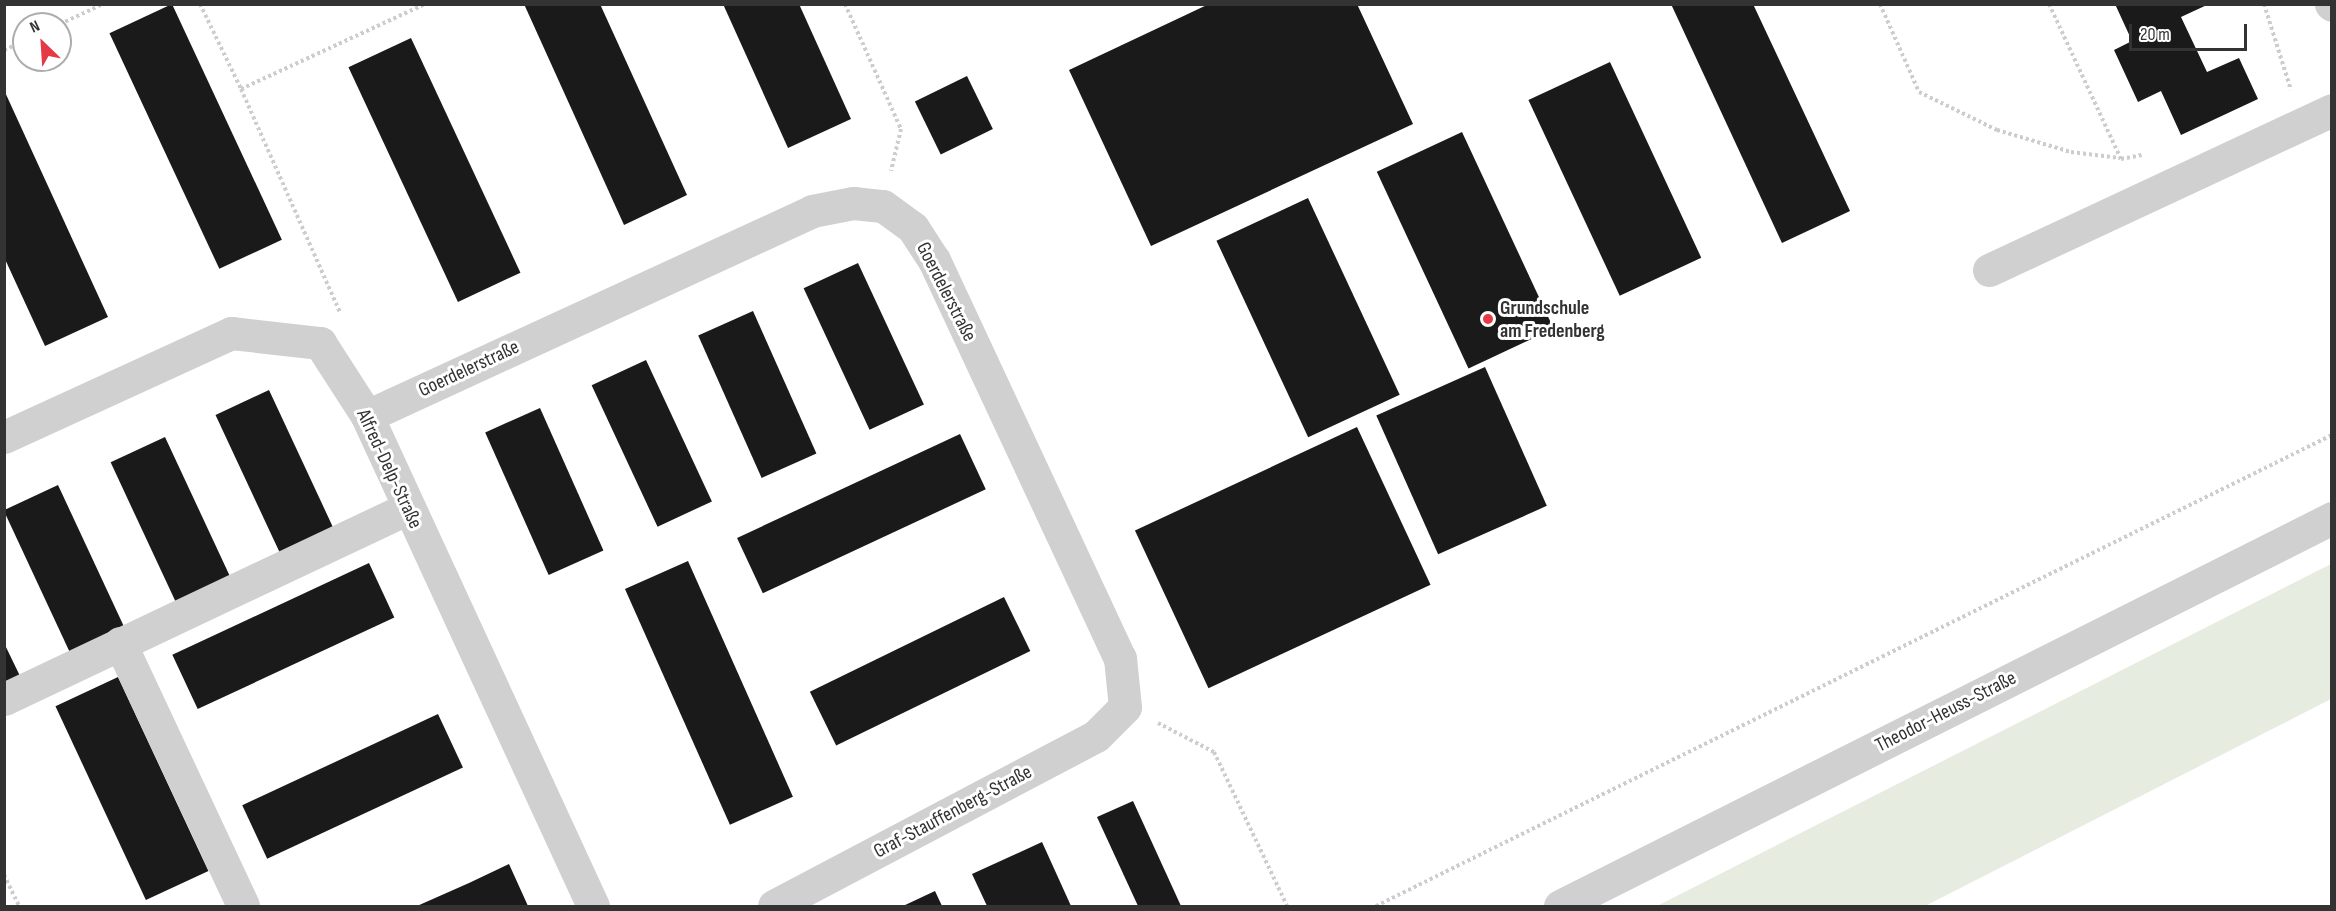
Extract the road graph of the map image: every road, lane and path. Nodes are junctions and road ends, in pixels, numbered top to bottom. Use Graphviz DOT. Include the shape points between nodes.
graph roads {
  1 [pos="102,4"];
  2 [pos="200,4"];
  3 [pos="845,4"];
  4 [pos="1880,4"];
  5 [pos="2049,4"];
  6 [pos="2264,4"];
  7 [pos="424,5"];
  8 [pos="72,18"];
  9 [pos="241,89"];
  10 [pos="2324,114"];
  11 [pos="2144,154"];
  12 [pos="2121,159"];
  13 [pos="883,206"];
  14 [pos="1989,270"];
  15 [pos="320,343"];
  16 [pos="367,416"];
  17 [pos="2331,435"];
  18 [pos="4,437"];
  19 [pos="408,508"];
  20 [pos="2331,518"];
  21 [pos="120,643"];
  22 [pos="4,699"];
  23 [pos="1125,707"];
  24 [pos="4,875"];
  25 [pos="19,906"];
  26 [pos="243,906"];
  27 [pos="592,906"];
  28 [pos="774,906"];
  29 [pos="1287,906"];
  30 [pos="1376,906"];
  31 [pos="1560,906"];
  1 -- 8 [label="path"];
  2 -- 9 [label="path"];
  3 -- 13 [label="path" via="901,129"];
  4 -- 12 [label="path" via="1919,92 1996,130 2071,152"];
  5 -- 12 [label="path"];
  6 -- 10 [label="path" via="2293,96"];
  7 -- 9 [label="path"];
  9 -- 15 [label="path" via="341,310"];
  10 -- 14 [label="street"];
  11 -- 12 [label="path"];
  13 -- 16 [label="street, Goerdelerstraße" via="853,203 812,211"];
  13 -- 23 [label="street, Goerdelerstraße" via="913,228 933,260 1120,658"];
  15 -- 16 [label="street, Alfred-Delp-Straße"];
  15 -- 18 [label="street" via="231,333"];
  16 -- 19 [label="street, Alfred-Delp-Straße"];
  17 -- 30 [label="path"];
  19 -- 21 [label="street"];
  19 -- 27 [label="street, Alfred-Delp-Straße"];
  20 -- 31 [label="street, Theodor-Heuss-Straße"];
  21 -- 22 [label="street"];
  21 -- 26 [label="street"];
  23 -- 28 [label="street, Graf-Stauffenberg-Straße" via="1096,736"];
  23 -- 29 [label="path" via="1214,752"];
  24 -- 25 [label="path"];
}
